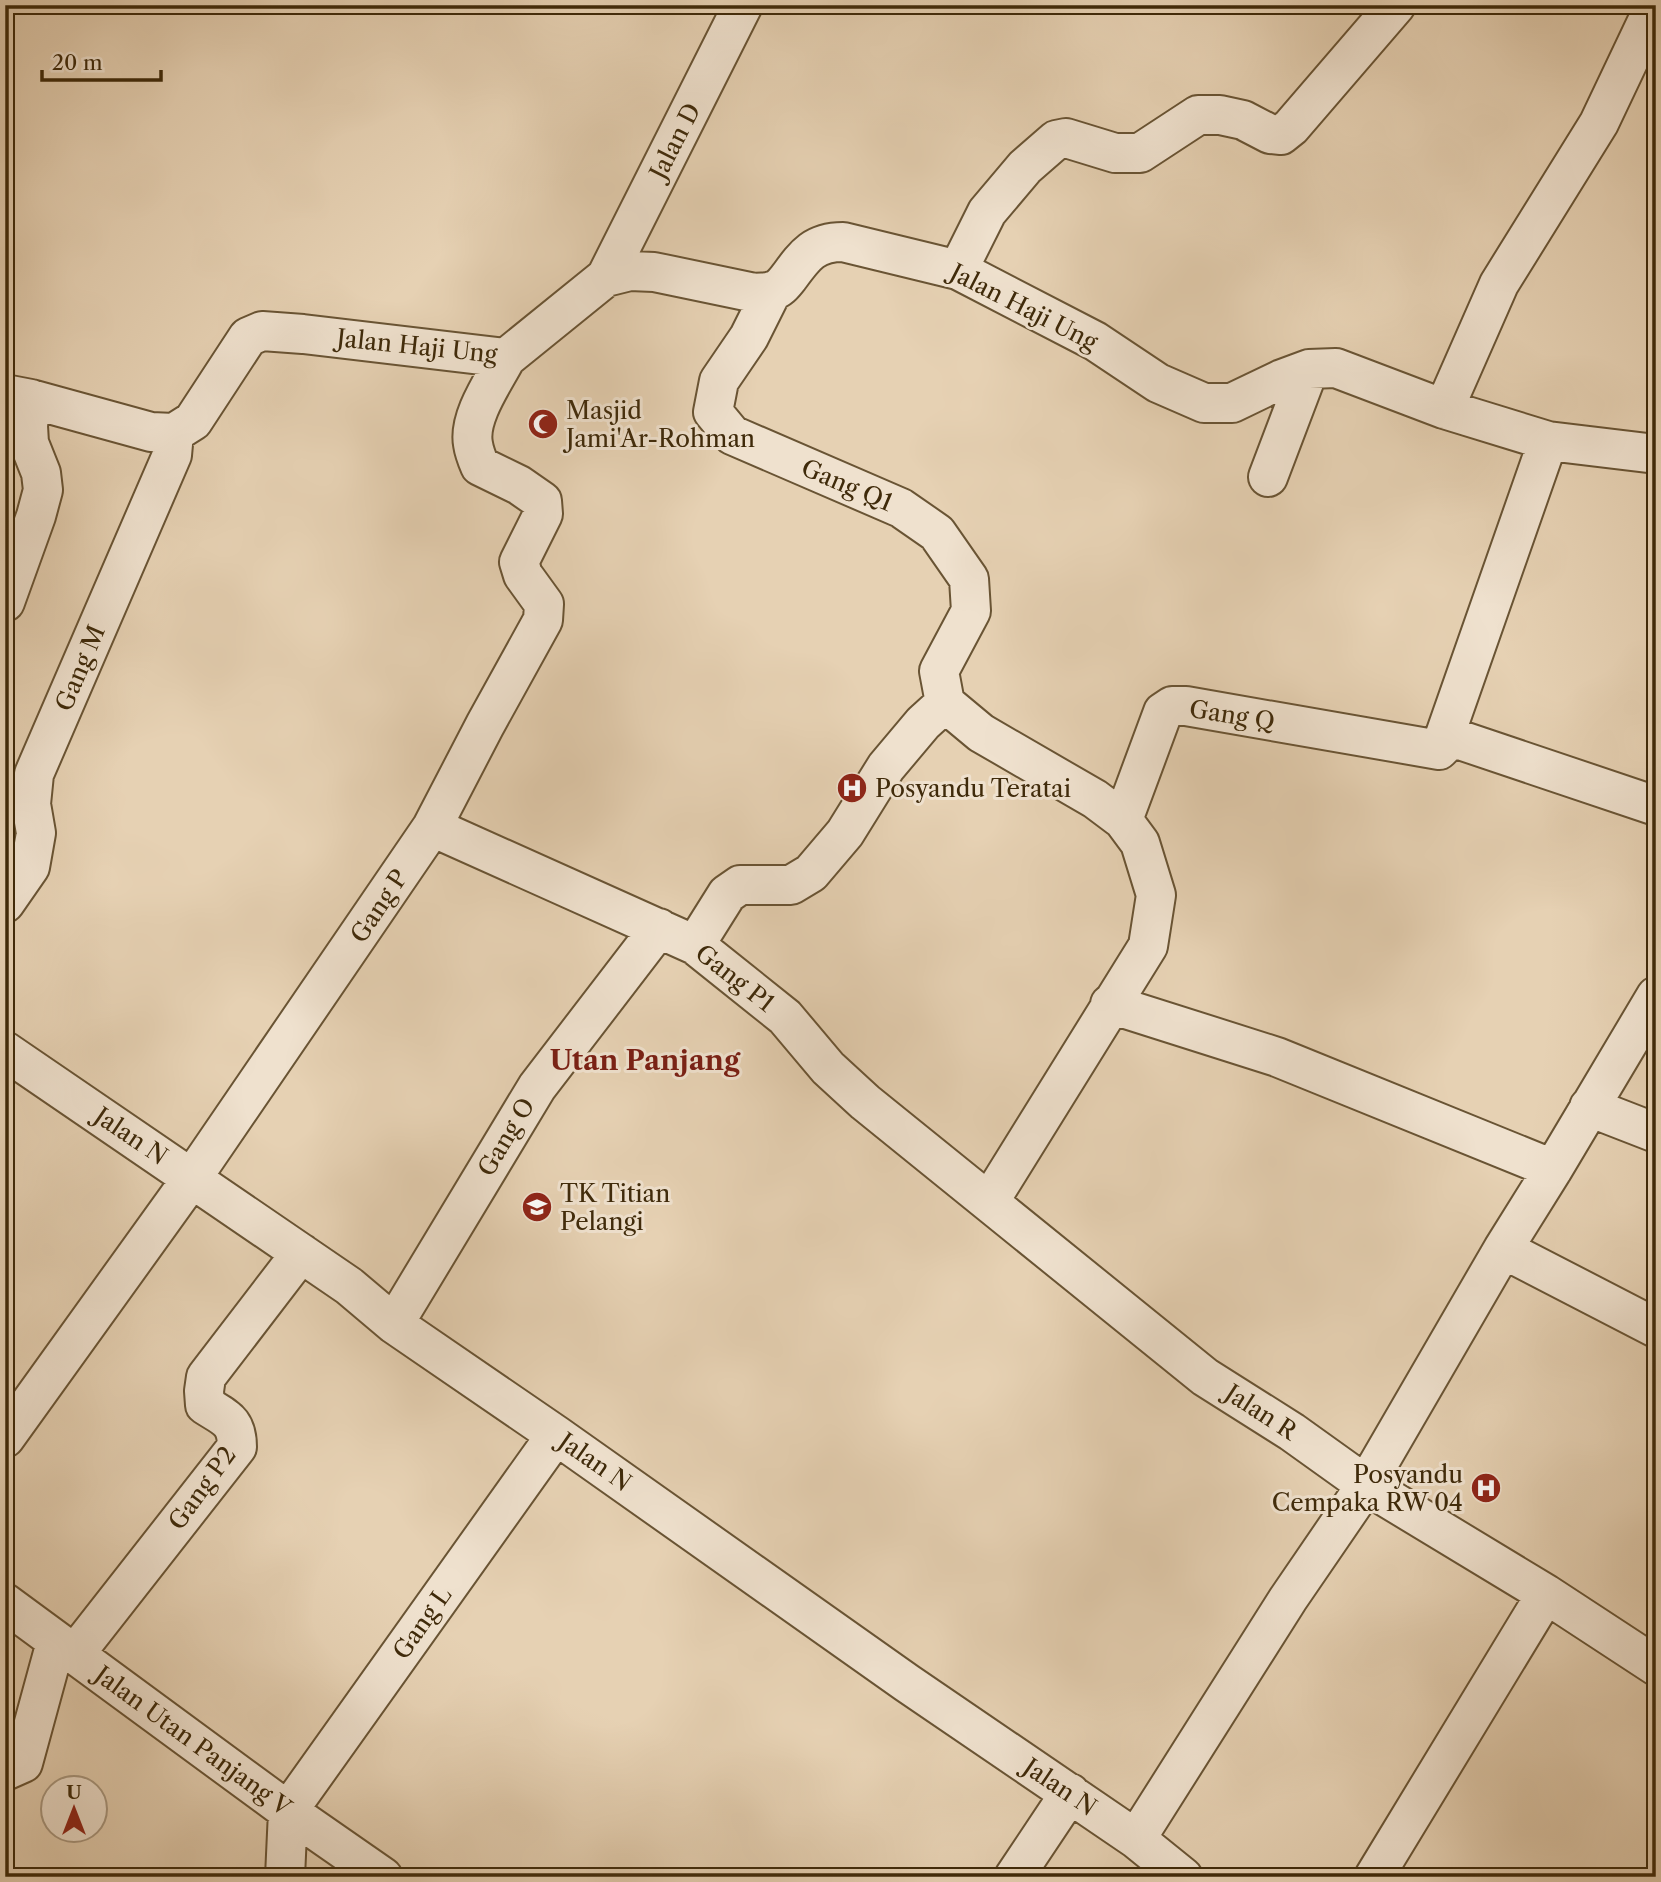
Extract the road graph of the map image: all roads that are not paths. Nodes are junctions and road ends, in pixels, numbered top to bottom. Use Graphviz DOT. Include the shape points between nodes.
graph roads {
  1 [pos="743,5"];
  2 [pos="1396,5"];
  3 [pos="1656,5"];
  4 [pos="958,270"];
  5 [pos="606,277"];
  6 [pos="772,292"];
  7 [pos="506,358"];
  8 [pos="1309,369"];
  9 [pos="18,397"];
  10 [pos="1444,409"];
  11 [pos="174,433"];
  12 [pos="1548,441"];
  13 [pos="1656,454"];
  14 [pos="1268,477"];
  15 [pos="5,603"];
  16 [pos="945,703"];
  17 [pos="1445,734"];
  18 [pos="1656,806"];
  19 [pos="1123,820"];
  20 [pos="432,827"];
  21 [pos="5,903"];
  22 [pos="659,928"];
  23 [pos="695,945"];
  24 [pos="1656,996"];
  25 [pos="1110,1004"];
  26 [pos="5,1051"];
  27 [pos="1589,1107"];
  28 [pos="1656,1133"];
  29 [pos="1553,1169"];
  30 [pos="192,1178"];
  31 [pos="989,1202"];
  32 [pos="1503,1249"];
  33 [pos="302,1254"];
  34 [pos="394,1324"];
  35 [pos="1656,1328"];
  36 [pos="556,1435"];
  37 [pos="5,1438"];
  38 [pos="1367,1485"];
  39 [pos="1546,1594"];
  40 [pos="5,1603"];
  41 [pos="65,1648"];
  42 [pos="1656,1666"];
  43 [pos="5,1771"];
  44 [pos="1070,1793"];
  45 [pos="288,1811"];
  46 [pos="1136,1839"];
  47 [pos="285,1877"];
  48 [pos="383,1877"];
  49 [pos="1013,1877"];
  50 [pos="1183,1877"];
  51 [pos="1374,1877"];
  1 -- 5 [label="street, Jalan D"];
  2 -- 4 [label="street" via="1281,135 1220,115 1198,116 1140,153 1115,153 1066,138 1056,140 1025,167 987,212"];
  3 -- 10 [label="street" via="1599,123 1499,284"];
  4 -- 6 [label="street, Jalan Haji Ung" via="831,242 806,254"];
  4 -- 8 [label="street, Jalan Haji Ung" via="1095,341 1158,383 1204,403 1232,403"];
  5 -- 6 [label="street, Jalan Haji Ung" via="654,272 755,293"];
  5 -- 7 [label="street, Jalan Haji Ung"];
  6 -- 16 [label="street, Gang Q1" via="719,381 713,412 732,435 901,508 937,533 969,579 971,611 939,671"];
  7 -- 11 [label="street, Jalan Haji Ung" via="262,331 248,337 193,421"];
  7 -- 20 [label="street, Gang P" via="474,422 472,443 480,466 542,501 543,514 519,562 544,604 542,620"];
  8 -- 10 [label="street, Jalan Haji Ung" via="1336,368"];
  8 -- 14 [label="street"];
  9 -- 11 [label="street" via="152,432"];
  9 -- 15 [label="street" via="43,490"];
  10 -- 12 [label="street, Jalan Haji Ung"];
  11 -- 21 [label="street, Gang M" via="172,455 34,774 31,804 36,833 30,867"];
  12 -- 13 [label="street, Jalan Haji Ung"];
  12 -- 17 [label="street"];
  16 -- 19 [label="street" via="981,733"];
  16 -- 23 [label="street" via="886,767 845,833 811,873 791,885 740,885 727,894"];
  17 -- 18 [label="street"];
  17 -- 19 [label="street, Gang Q" via="1443,746 1435,750 1172,706 1163,712"];
  19 -- 25 [label="street" via="1140,842 1156,895 1148,946"];
  20 -- 22 [label="street, Gang P1"];
  20 -- 30 [label="street, Gang P"];
  22 -- 23 [label="street, Gang P1"];
  22 -- 34 [label="street, Gang O" via="537,1087"];
  23 -- 31 [label="street, Gang P1" via="785,1017 828,1068 865,1102"];
  24 -- 27 [label="street"];
  25 -- 29 [label="street" via="1277,1057"];
  25 -- 31 [label="street"];
  26 -- 30 [label="street, Jalan N"];
  27 -- 28 [label="street"];
  27 -- 29 [label="street"];
  29 -- 32 [label="street"];
  30 -- 33 [label="street, Jalan N"];
  30 -- 37 [label="street, Gang P"];
  31 -- 38 [label="street, Jalan R" via="1205,1377"];
  32 -- 35 [label="street"];
  32 -- 38 [label="street"];
  33 -- 34 [label="street, Jalan N"];
  33 -- 41 [label="street, Gang P2" via="206,1377 205,1405 233,1424 237,1447"];
  34 -- 36 [label="street, Jalan N"];
  36 -- 44 [label="street, Jalan N"];
  36 -- 45 [label="street, Gang L"];
  38 -- 39 [label="street, Jalan R"];
  38 -- 46 [label="street" via="1288,1599"];
  39 -- 42 [label="street, Jalan R"];
  39 -- 51 [label="street"];
  40 -- 41 [label="street, Jalan Utan Panjang V"];
  41 -- 43 [label="street" via="23,1763"];
  41 -- 45 [label="street, Jalan Utan Panjang V"];
  44 -- 46 [label="street, Jalan N"];
  44 -- 49 [label="street"];
  45 -- 47 [label="street"];
  45 -- 48 [label="street, Jalan Utan Panjang V"];
  46 -- 50 [label="street, Jalan N"];
}
